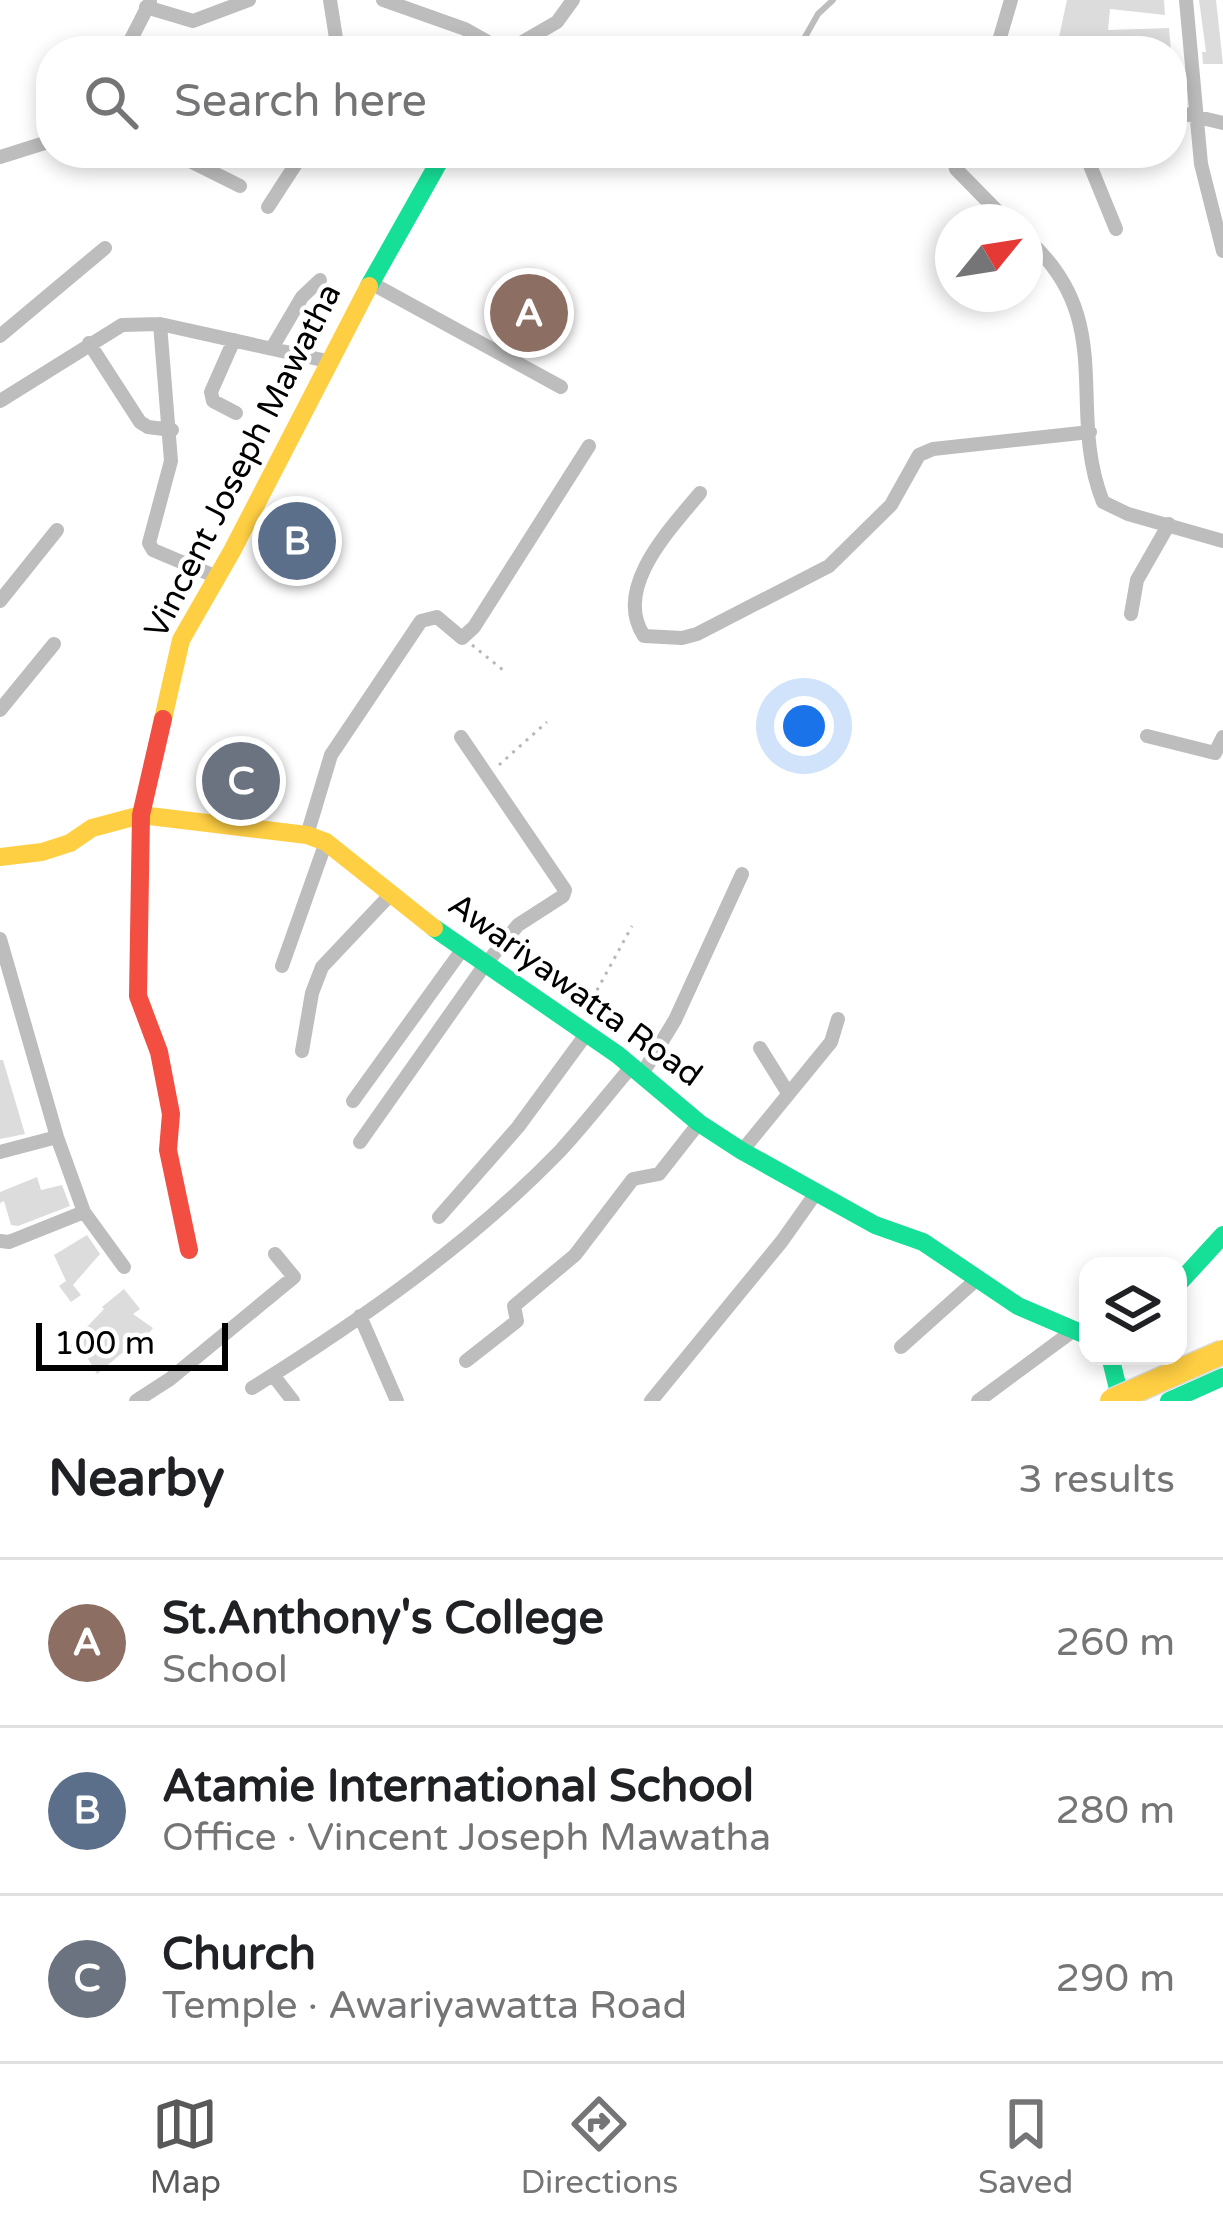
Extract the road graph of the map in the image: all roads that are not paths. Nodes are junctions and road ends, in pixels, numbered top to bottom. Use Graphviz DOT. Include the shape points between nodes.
graph roads {
  1 [pos="249,0"];
  2 [pos="330,0"];
  3 [pos="383,0"];
  4 [pos="573,0"];
  5 [pos="833,0"];
  6 [pos="1011,0"];
  7 [pos="1186,0"];
  8 [pos="148,4"];
  9 [pos="132,36"];
  10 [pos="336,36"];
  11 [pos="478,36"];
  12 [pos="532,36"];
  13 [pos="806,36"];
  14 [pos="1000,36"];
  15 [pos="1187,114"];
  16 [pos="1197,116"];
  17 [pos="1223,123"];
  18 [pos="36,146"];
  19 [pos="0,157"];
  20 [pos="204,168"];
  21 [pos="293,168"];
  22 [pos="436,168"];
  23 [pos="956,168"];
  24 [pos="1091,168"];
  25 [pos="241,186"];
  26 [pos="990,204"];
  27 [pos="268,207"];
  28 [pos="1116,229"];
  29 [pos="105,248"];
  30 [pos="1223,251"];
  31 [pos="1043,254"];
  32 [pos="320,280"];
  33 [pos="371,283"];
  34 [pos="160,324"];
  35 [pos="0,336"];
  36 [pos="234,340"];
  37 [pos="89,344"];
  38 [pos="272,348"];
  39 [pos="327,361"];
  40 [pos="561,387"];
  41 [pos="0,401"];
  42 [pos="236,413"];
  43 [pos="172,430"];
  44 [pos="1090,432"];
  45 [pos="589,446"];
  46 [pos="700,493"];
  47 [pos="1169,524"];
  48 [pos="57,530"];
  49 [pos="1223,542"];
  50 [pos="218,577"];
  51 [pos="0,601"];
  52 [pos="1131,614"];
  53 [pos="54,644"];
  54 [pos="0,710"];
  55 [pos="1147,736"];
  56 [pos="460,737"];
  57 [pos="1223,737"];
  58 [pos="141,815"];
  59 [pos="316,838"];
  60 [pos="0,856"];
  61 [pos="742,874"];
  62 [pos="391,895"];
  63 [pos="0,938"];
  64 [pos="463,950"];
  65 [pos="282,966"];
  66 [pos="484,966"];
  67 [pos="838,1019"];
  68 [pos="582,1030"];
  69 [pos="760,1048"];
  70 [pos="302,1051"];
  71 [pos="637,1070"];
  72 [pos="788,1093"];
  73 [pos="353,1100"];
  74 [pos="699,1123"];
  75 [pos="57,1137"];
  76 [pos="360,1142"];
  77 [pos="742,1151"];
  78 [pos="0,1153"];
  79 [pos="817,1193"];
  80 [pos="84,1212"];
  81 [pos="439,1217"];
  82 [pos="1223,1235"];
  83 [pos="0,1241"];
  84 [pos="189,1250"];
  85 [pos="275,1254"];
  86 [pos="124,1267"];
  87 [pos="1187,1274"];
  88 [pos="976,1280"];
  89 [pos="360,1316"];
  90 [pos="1079,1332"];
  91 [pos="1079,1334"];
  92 [pos="901,1347"];
  93 [pos="1223,1352"];
  94 [pos="466,1361"];
  95 [pos="1111,1365"];
  96 [pos="273,1375"];
  97 [pos="1223,1377"];
  98 [pos="252,1388"];
  99 [pos="136,1401"];
  100 [pos="293,1401"];
  101 [pos="397,1401"];
  102 [pos="650,1401"];
  103 [pos="977,1401"];
  104 [pos="1116,1401"];
  105 [pos="1169,1401"];
  1 -- 8 [label="street" via="193,21"];
  2 -- 10 [label="street"];
  3 -- 11 [label="street"];
  4 -- 12 [label="street" via="557,22"];
  5 -- 13 [label="lane"];
  6 -- 14 [label="street"];
  7 -- 16 [label="street"];
  8 -- 9 [label="street"];
  15 -- 16 [label="street"];
  16 -- 17 [label="street"];
  16 -- 30 [label="street"];
  18 -- 19 [label="street"];
  20 -- 25 [label="street"];
  21 -- 27 [label="street"];
  22 -- 33 [label="main road, Vincent Joseph Mawatha"];
  23 -- 26 [label="street"];
  24 -- 28 [label="street"];
  29 -- 35 [label="street"];
  31 -- 44 [label="street" via="1071,296 1086,343"];
  32 -- 38 [label="street"];
  33 -- 39 [label="main road, Vincent Joseph Mawatha"];
  33 -- 40 [label="street"];
  34 -- 36 [label="street"];
  34 -- 37 [label="street" via="122,325"];
  34 -- 43 [label="street"];
  36 -- 38 [label="street"];
  36 -- 42 [label="street" via="211,392"];
  37 -- 41 [label="street"];
  37 -- 43 [label="street" via="140,422"];
  38 -- 39 [label="street"];
  39 -- 50 [label="main road, Vincent Joseph Mawatha"];
  43 -- 50 [label="street" via="169,476 149,543"];
  44 -- 46 [label="street" via="919,455 891,505 829,566 688,637 644,636 636,606 645,567"];
  44 -- 47 [label="street" via="1103,502"];
  45 -- 59 [label="street" via="475,627 462,638 437,617 421,621 331,755"];
  47 -- 49 [label="street"];
  47 -- 52 [label="street" via="1137,580"];
  48 -- 51 [label="street"];
  50 -- 58 [label="main road, Vincent Joseph Mawatha" via="181,640"];
  53 -- 54 [label="street"];
  55 -- 57 [label="street" via="1215,753"];
  56 -- 66 [label="street" via="565,890 518,925"];
  58 -- 59 [label="main road"];
  58 -- 60 [label="main road" via="42,852"];
  58 -- 84 [label="main road, Vincent Joseph Mawatha" via="138,996 159,1052"];
  59 -- 62 [label="main road, Awariyawatta Road"];
  59 -- 65 [label="street"];
  61 -- 71 [label="street" via="675,1019"];
  62 -- 64 [label="main road, Awariyawatta Road"];
  62 -- 70 [label="street" via="322,967"];
  63 -- 75 [label="street"];
  64 -- 66 [label="main road, Awariyawatta Road"];
  64 -- 73 [label="street"];
  66 -- 68 [label="main road, Awariyawatta Road"];
  66 -- 76 [label="street"];
  67 -- 72 [label="street" via="831,1042"];
  68 -- 71 [label="main road, Awariyawatta Road"];
  68 -- 81 [label="street" via="518,1127"];
  69 -- 72 [label="street"];
  71 -- 74 [label="main road, Awariyawatta Road"];
  71 -- 89 [label="street" via="460,1242"];
  72 -- 77 [label="street"];
  74 -- 77 [label="main road, Awariyawatta Road"];
  74 -- 94 [label="street" via="659,1174 633,1179 574,1255 514,1306 517,1322"];
  75 -- 78 [label="street"];
  75 -- 80 [label="street"];
  77 -- 79 [label="main road, Awariyawatta Road"];
  79 -- 88 [label="main road, Awariyawatta Road" via="923,1242"];
  79 -- 102 [label="street"];
  80 -- 83 [label="street"];
  80 -- 86 [label="street"];
  82 -- 87 [label="main road"];
  85 -- 99 [label="street" via="294,1276"];
  88 -- 90 [label="main road, Awariyawatta Road"];
  88 -- 92 [label="street"];
  89 -- 96 [label="street"];
  89 -- 101 [label="street"];
  91 -- 103 [label="street"];
  93 -- 104 [label="main road, bridge"];
  95 -- 104 [label="main road"];
  96 -- 98 [label="street"];
  96 -- 100 [label="street"];
  97 -- 105 [label="main road"];
}
